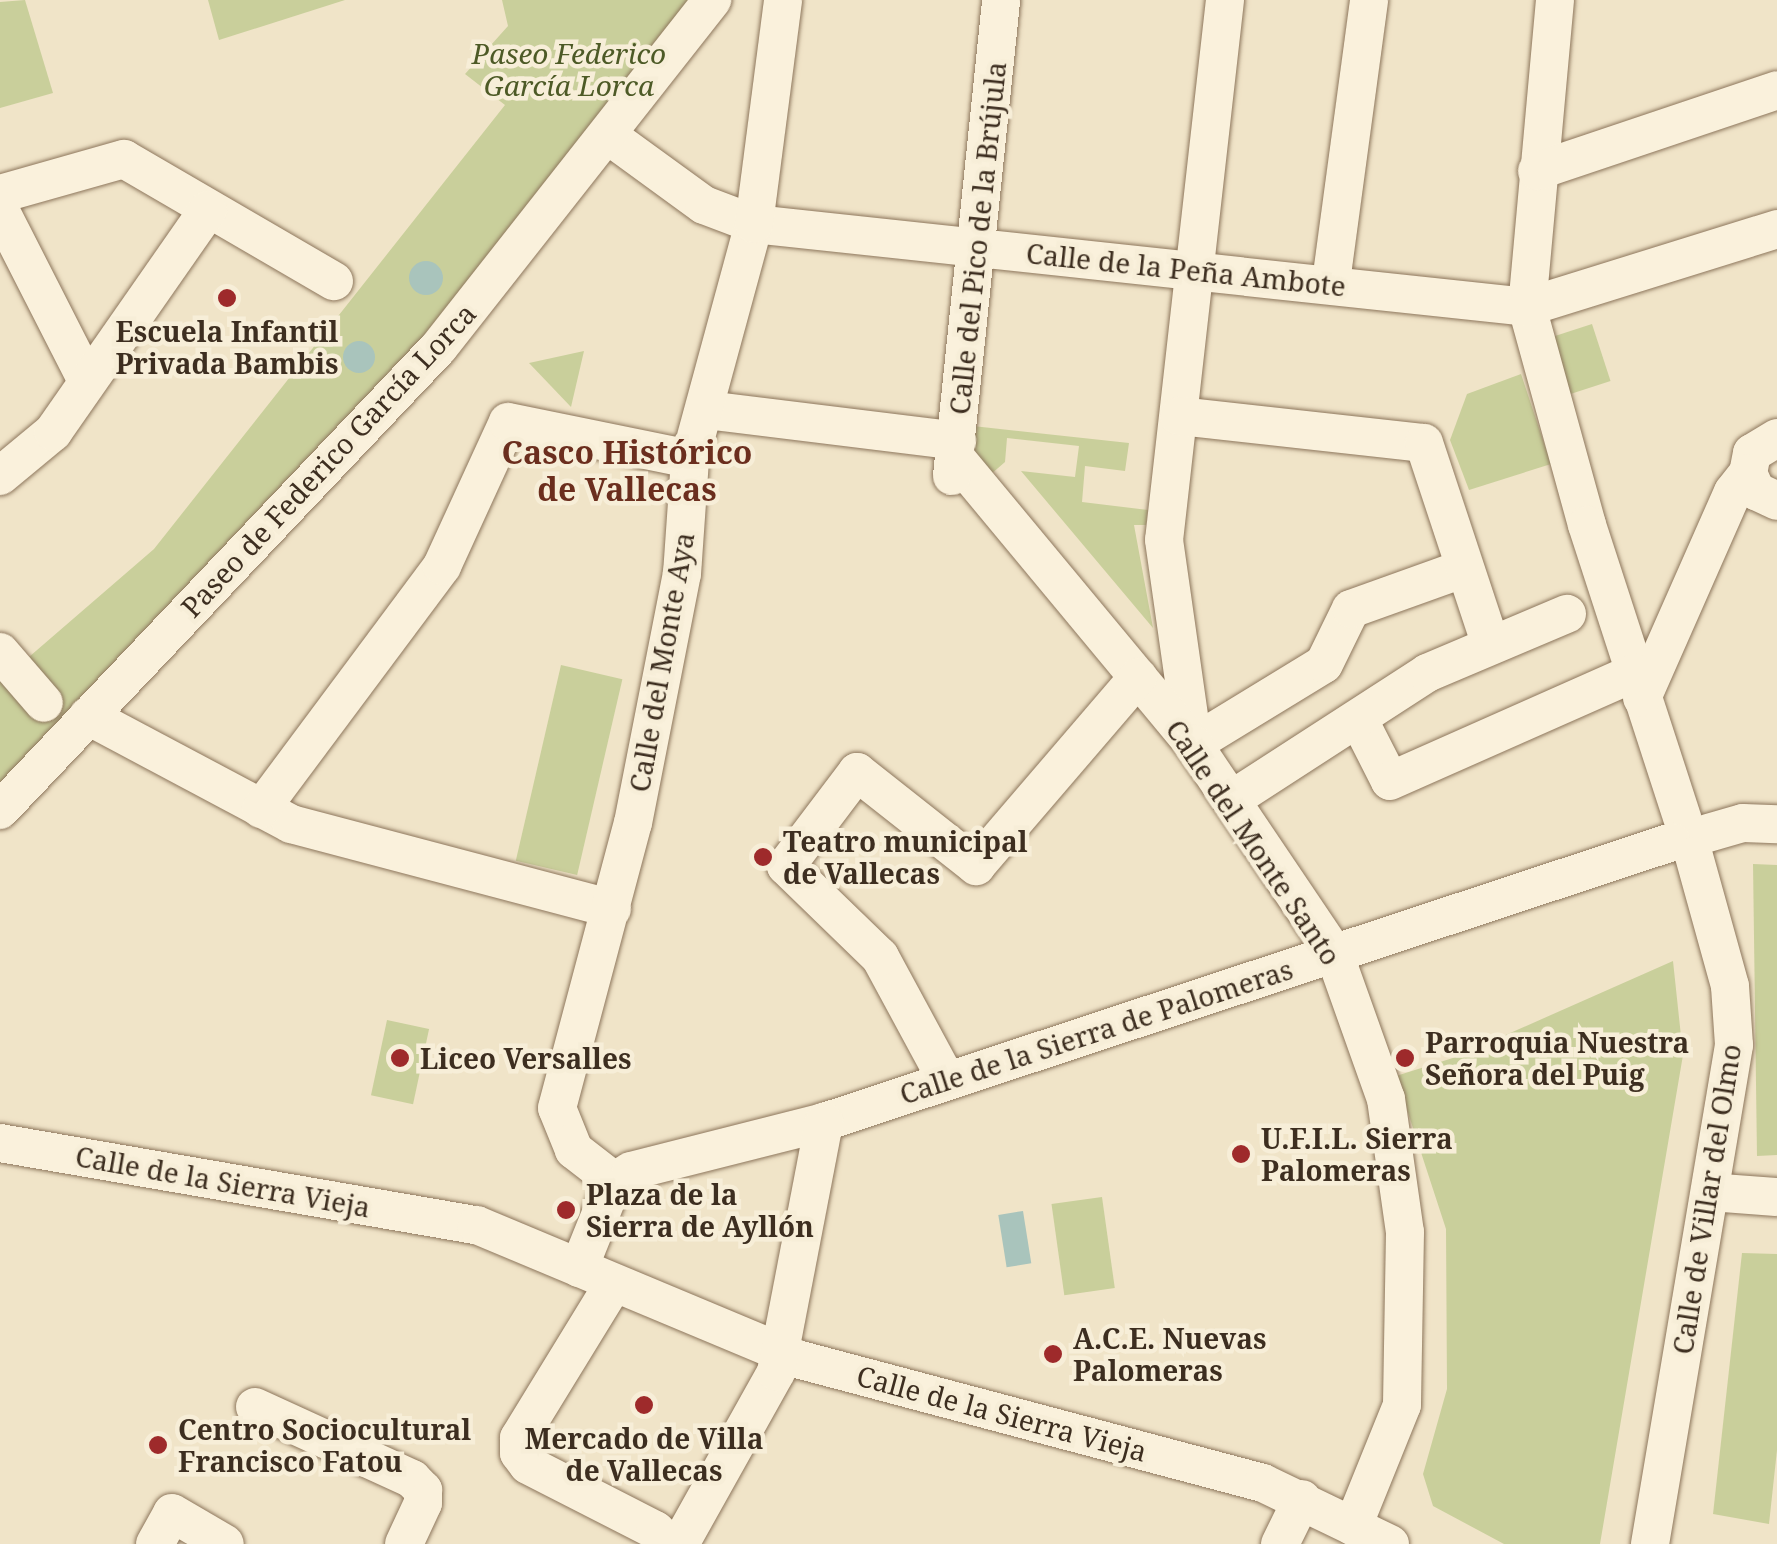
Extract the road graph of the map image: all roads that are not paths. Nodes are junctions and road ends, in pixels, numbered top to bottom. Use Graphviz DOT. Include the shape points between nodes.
graph roads {
  1 [pos="712,0"];
  2 [pos="783,0"];
  3 [pos="1001,0"];
  4 [pos="1225,0"];
  5 [pos="1369,0"];
  6 [pos="1555,0"];
  7 [pos="1777,90"];
  8 [pos="609,136"];
  9 [pos="1538,171"];
  10 [pos="0,194"];
  11 [pos="0,210"];
  12 [pos="208,210"];
  13 [pos="754,224"];
  14 [pos="1777,229"];
  15 [pos="974,249"];
  16 [pos="1196,267"];
  17 [pos="334,281"];
  18 [pos="1331,282"];
  19 [pos="1526,307"];
  20 [pos="86,379"];
  21 [pos="1777,404"];
  22 [pos="706,410"];
  23 [pos="1179,416"];
  24 [pos="955,458"];
  25 [pos="690,459"];
  26 [pos="1765,471"];
  27 [pos="0,476"];
  28 [pos="1463,569"];
  29 [pos="1567,614"];
  30 [pos="1490,644"];
  31 [pos="0,652"];
  32 [pos="1138,676"];
  33 [pos="1638,686"];
  34 [pos="44,703"];
  35 [pos="88,716"];
  36 [pos="1358,720"];
  37 [pos="1193,744"];
  38 [pos="1231,800"];
  39 [pos="261,809"];
  40 [pos="0,810"];
  41 [pos="1777,824"];
  42 [pos="1689,838"];
  43 [pos="612,908"];
  44 [pos="1334,953"];
  45 [pos="946,1079"];
  46 [pos="824,1122"];
  47 [pos="0,1143"];
  48 [pos="623,1176"];
  49 [pos="1710,1192"];
  50 [pos="1777,1197"];
  51 [pos="596,1275"];
  52 [pos="782,1353"];
  53 [pos="256,1406"];
  54 [pos="1302,1499"];
  55 [pos="1353,1526"];
  56 [pos="163,1529"];
  57 [pos="226,1544"];
  58 [pos="404,1544"];
  59 [pos="670,1544"];
  60 [pos="680,1544"];
  61 [pos="1280,1544"];
  62 [pos="1390,1544"];
  63 [pos="1650,1544"];
  1 -- 8 [label="street, Paseo de Federico García Lorca"];
  2 -- 13 [label="street, Calle del Monte Aya"];
  3 -- 15 [label="street, Calle del Pico de la Brújula"];
  4 -- 16 [label="street"];
  5 -- 18 [label="street"];
  6 -- 9 [label="street"];
  7 -- 9 [label="street"];
  8 -- 13 [label="street, Calle de la Peña Ambote" via="704,205"];
  8 -- 35 [label="street, Paseo de Federico García Lorca" via="440,348"];
  9 -- 19 [label="street"];
  10 -- 12 [label="street" via="124,159"];
  11 -- 20 [label="street"];
  12 -- 17 [label="street"];
  12 -- 20 [label="street"];
  13 -- 15 [label="street, Calle de la Peña Ambote"];
  13 -- 22 [label="street, Calle del Monte Aya"];
  14 -- 19 [label="street, Calle de la Peña Ambote"];
  15 -- 16 [label="street, Calle de la Peña Ambote"];
  15 -- 24 [label="street, Calle del Pico de la Brújula"];
  16 -- 18 [label="street, Calle de la Peña Ambote"];
  16 -- 23 [label="street"];
  18 -- 19 [label="street, Calle de la Peña Ambote"];
  19 -- 33 [label="street, Calle de Villar del Olmo"];
  20 -- 27 [label="street" via="53,432"];
  21 -- 26 [label="street"];
  22 -- 24 [label="street"];
  22 -- 25 [label="street, Calle del Monte Aya"];
  23 -- 28 [label="street" via="1424,442"];
  23 -- 37 [label="street" via="1164,540"];
  24 -- 32 [label="street, Calle del Monte Santo"];
  25 -- 39 [label="street" via="508,422 442,566"];
  25 -- 43 [label="street, Calle del Monte Aya" via="682,574"];
  26 -- 33 [label="street" via="1714,541"];
  28 -- 30 [label="street"];
  28 -- 37 [label="street" via="1351,609 1324,664"];
  29 -- 30 [label="street"];
  30 -- 36 [label="street" via="1427,672"];
  31 -- 34 [label="street"];
  32 -- 37 [label="street, Calle del Monte Santo"];
  32 -- 45 [label="street" via="976,866 856,772 786,866 880,956"];
  33 -- 36 [label="street" via="1390,781"];
  33 -- 42 [label="street, Calle de Villar del Olmo"];
  35 -- 39 [label="street"];
  35 -- 40 [label="street, Paseo de Federico García Lorca"];
  36 -- 38 [label="street"];
  37 -- 38 [label="street, Calle del Monte Santo"];
  38 -- 44 [label="street, Calle del Monte Santo"];
  39 -- 43 [label="street" via="291,824"];
  41 -- 42 [label="street, Calle de la Sierra de Palomeras" via="1744,823"];
  42 -- 44 [label="street, Calle de la Sierra de Palomeras"];
  42 -- 49 [label="street, Calle de Villar del Olmo" via="1730,986 1734,1045"];
  43 -- 48 [label="street, Calle del Monte Aya" via="557,1108 574,1150"];
  44 -- 45 [label="street, Calle de la Sierra de Palomeras"];
  44 -- 55 [label="street, Calle del Monte Santo" via="1386,1099 1398,1158 1406,1272 1402,1405"];
  45 -- 46 [label="street, Calle de la Sierra de Palomeras"];
  46 -- 48 [label="street, Calle de la Sierra de Palomeras"];
  46 -- 52 [label="street"];
  47 -- 51 [label="street, Calle de la Sierra Vieja" via="477,1225"];
  48 -- 51 [label="street"];
  49 -- 50 [label="street"];
  49 -- 63 [label="street, Calle de Villar del Olmo"];
  51 -- 52 [label="street, Calle de la Sierra Vieja"];
  51 -- 59 [label="street" via="519,1438 519,1453 528,1465"];
  52 -- 54 [label="street, Calle de la Sierra Vieja" via="1264,1483"];
  52 -- 60 [label="street" via="733,1457"];
  53 -- 58 [label="street" via="424,1490"];
  54 -- 55 [label="street, Calle de la Sierra Vieja"];
  54 -- 61 [label="street"];
  55 -- 62 [label="street, Calle de la Sierra Vieja"];
  56 -- 57 [label="street"];
}
